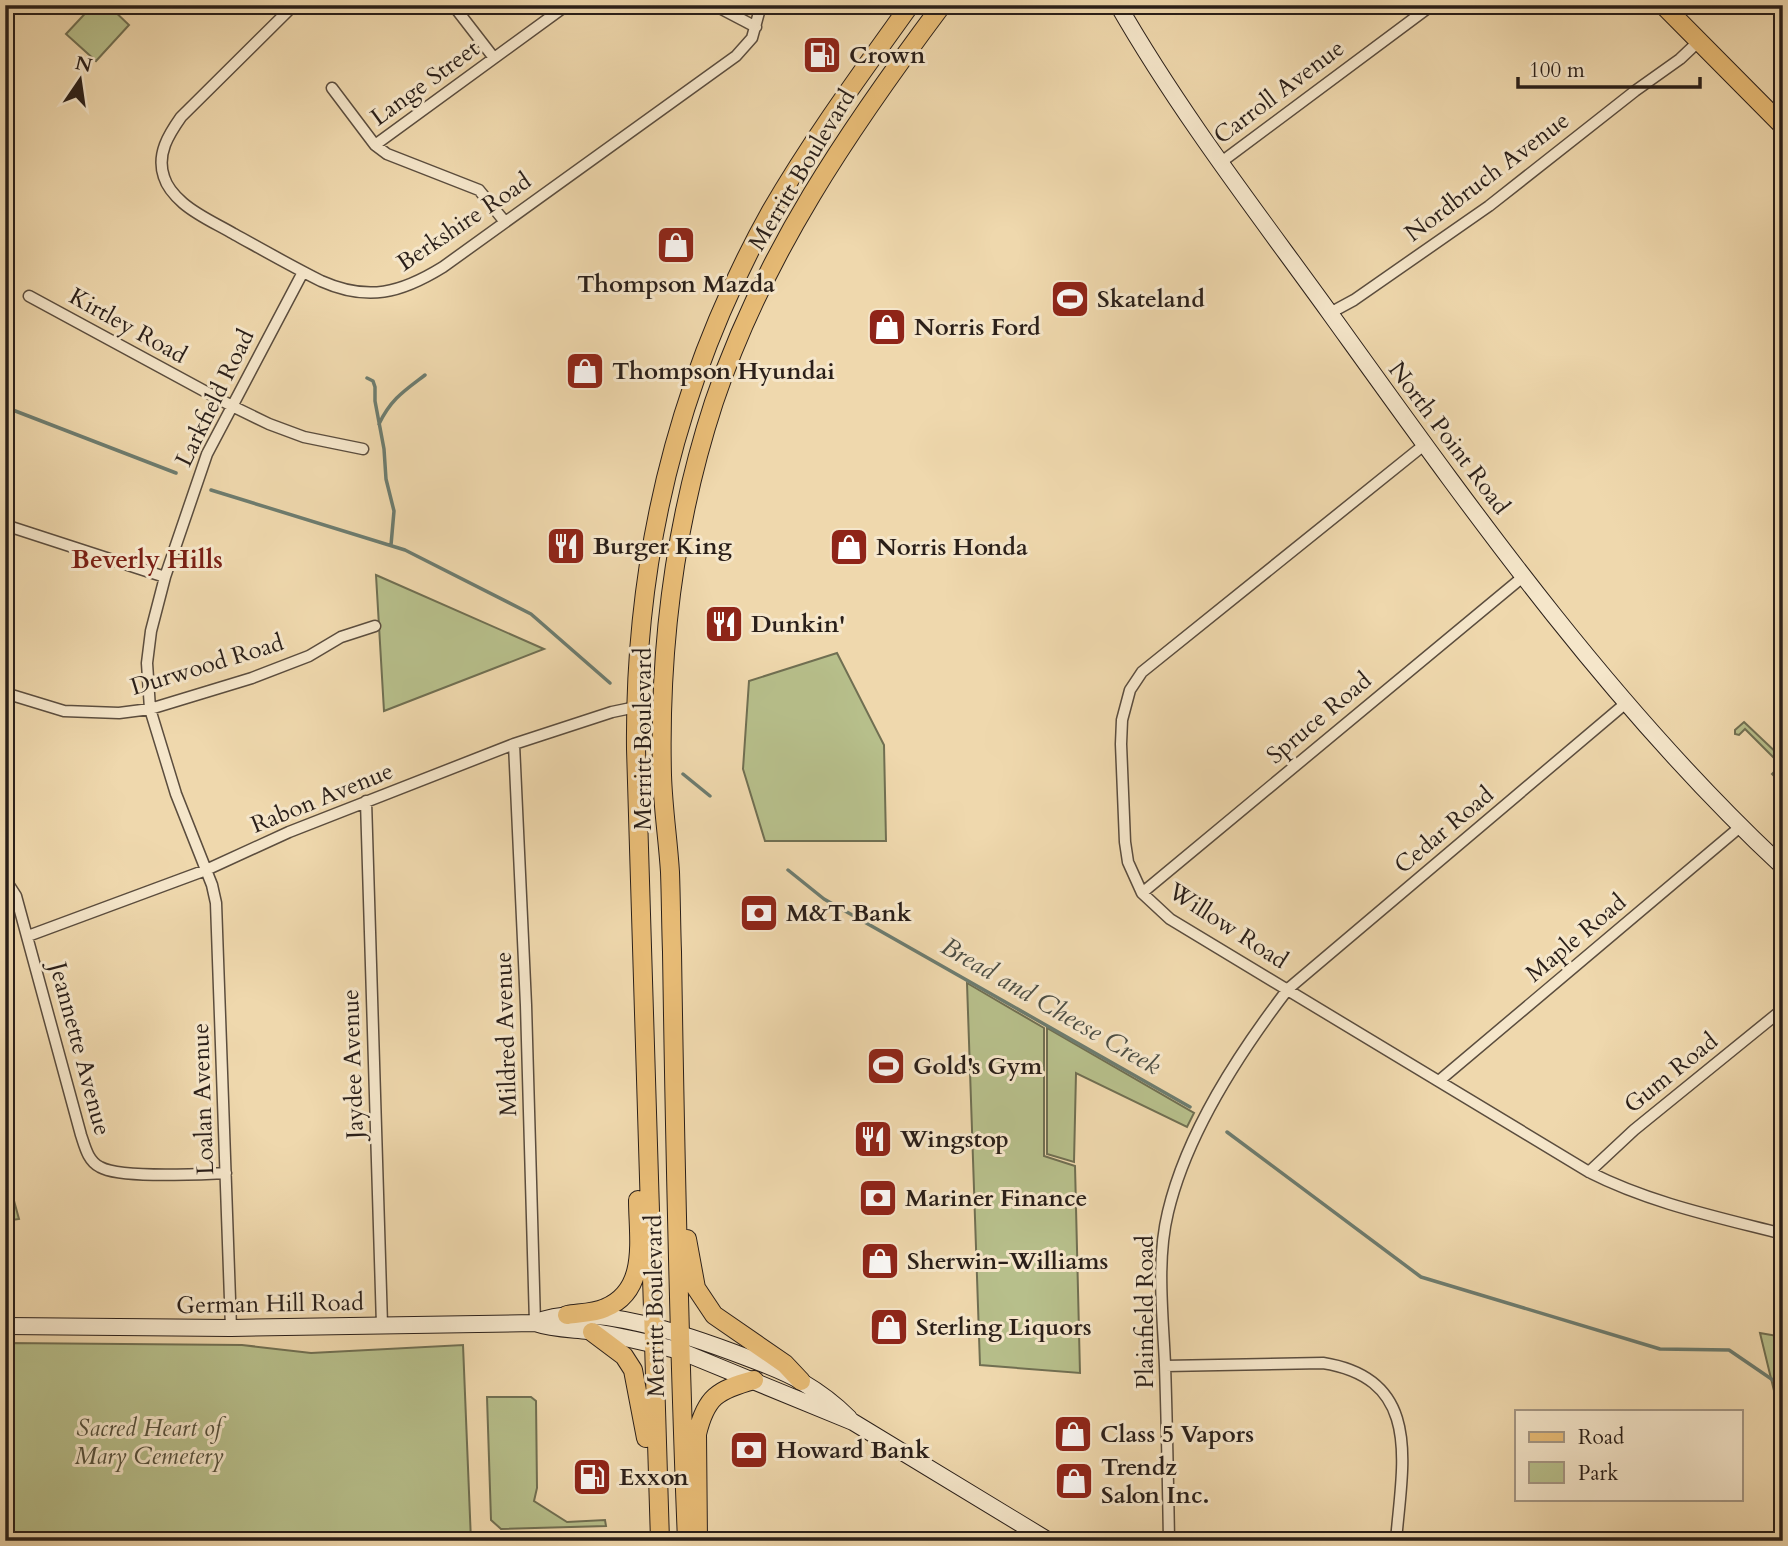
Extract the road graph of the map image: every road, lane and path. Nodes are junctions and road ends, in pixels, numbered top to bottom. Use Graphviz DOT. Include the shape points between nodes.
graph roads {
  1 [pos="294,5"];
  2 [pos="453,5"];
  3 [pos="568,5"];
  4 [pos="714,5"];
  5 [pos="761,5"];
  6 [pos="910,5"];
  7 [pos="942,5"];
  8 [pos="1118,5"];
  9 [pos="1432,5"];
  10 [pos="1663,5"];
  11 [pos="756,27"];
  12 [pos="1698,42"];
  13 [pos="494,58"];
  14 [pos="332,88"];
  15 [pos="1783,126"];
  16 [pos="375,145"];
  17 [pos="1220,163"];
  18 [pos="505,222"];
  19 [pos="303,272"];
  20 [pos="29,296"];
  21 [pos="1330,313"];
  22 [pos="232,406"];
  23 [pos="1424,444"];
  24 [pos="363,449"];
  25 [pos="5,525"];
  26 [pos="1524,576"];
  27 [pos="165,577"];
  28 [pos="641,616"];
  29 [pos="375,626"];
  30 [pos="5,693"];
  31 [pos="1626,703"];
  32 [pos="636,707"];
  33 [pos="663,708"];
  34 [pos="150,709"];
  35 [pos="514,744"];
  36 [pos="662,777"];
  37 [pos="366,802"];
  38 [pos="1740,827"];
  39 [pos="1783,867"];
  40 [pos="206,870"];
  41 [pos="5,879"];
  42 [pos="1142,893"];
  43 [pos="28,936"];
  44 [pos="1288,989"];
  45 [pos="1783,1009"];
  46 [pos="1440,1080"];
  47 [pos="649,1154"];
  48 [pos="1589,1172"];
  49 [pos="226,1173"];
  50 [pos="678,1223"];
  51 [pos="1782,1233"];
  52 [pos="567,1315"];
  53 [pos="535,1322"];
  54 [pos="382,1325"];
  55 [pos="5,1326"];
  56 [pos="231,1328"];
  57 [pos="592,1332"];
  58 [pos="679,1332"];
  59 [pos="653,1335"];
  60 [pos="680,1351"];
  61 [pos="1165,1366"];
  62 [pos="754,1380"];
  63 [pos="801,1381"];
  64 [pos="853,1422"];
  65 [pos="659,1502"];
  66 [pos="660,1541"];
  67 [pos="688,1541"];
  68 [pos="698,1541"];
  69 [pos="1049,1541"];
  70 [pos="1169,1541"];
  71 [pos="1396,1541"];
  1 -- 19 [label="street, Berkshire Road" via="181,117 164,146 162,168 167,185 182,202"];
  2 -- 13 [label="street"];
  3 -- 13 [label="street, Lange Street"];
  4 -- 11 [label="street"];
  5 -- 11 [label="street, Berkshire Road"];
  6 -- 28 [label="main road, Merritt Boulevard" via="773,209 723,306 675,442 645,577"];
  7 -- 33 [label="main road, Merritt Boulevard" via="865,109 817,184 782,244 726,369 701,446 677,558"];
  8 -- 17 [label="street, North Point Road" via="1151,63"];
  9 -- 17 [label="street, Carroll Avenue"];
  10 -- 12 [label="main road"];
  11 -- 18 [label="street, Berkshire Road" via="736,56"];
  12 -- 15 [label="main road"];
  12 -- 21 [label="street, Nordbruch Avenue" via="1489,206"];
  13 -- 16 [label="street, Lange Street"];
  14 -- 16 [label="street"];
  16 -- 18 [label="street" via="396,159 479,190"];
  17 -- 21 [label="street, North Point Road"];
  18 -- 19 [label="street, Berkshire Road" via="443,267 400,290 349,290"];
  19 -- 22 [label="street, Larkfield Road"];
  20 -- 22 [label="street, Kirtley Road"];
  21 -- 23 [label="street, North Point Road"];
  22 -- 24 [label="street, Kirtley Road" via="304,437"];
  22 -- 27 [label="street, Larkfield Road" via="201,470"];
  23 -- 26 [label="street, North Point Road"];
  23 -- 42 [label="street, Willow Road" via="1136,680 1124,705 1121,744 1126,852"];
  25 -- 27 [label="street"];
  26 -- 31 [label="street, North Point Road"];
  26 -- 42 [label="street, Spruce Road"];
  27 -- 34 [label="street, Larkfield Road" via="149,649"];
  28 -- 32 [label="main road, Merritt Boulevard"];
  28 -- 33 [label="main road" via="648,697"];
  29 -- 34 [label="street, Durwood Road" via="252,678"];
  30 -- 34 [label="street, Durwood Road" via="64,711"];
  31 -- 38 [label="street, North Point Road"];
  31 -- 44 [label="street, Cedar Road"];
  32 -- 35 [label="street, Rabon Avenue"];
  32 -- 36 [label="main road" via="653,718 655,766"];
  32 -- 47 [label="main road, Merritt Boulevard"];
  33 -- 36 [label="main road, Merritt Boulevard"];
  34 -- 40 [label="street, Larkfield Road"];
  35 -- 37 [label="street, Rabon Avenue"];
  35 -- 53 [label="street, Mildred Avenue"];
  36 -- 50 [label="main road, Merritt Boulevard" via="670,873"];
  37 -- 40 [label="street, Rabon Avenue"];
  37 -- 54 [label="street, Jaydee Avenue"];
  38 -- 39 [label="street, North Point Road"];
  38 -- 46 [label="street, Maple Road"];
  40 -- 43 [label="street, Rabon Avenue"];
  40 -- 49 [label="street, Loalan Avenue" via="219,923"];
  41 -- 43 [label="street, Jeannette Avenue" via="16,895"];
  42 -- 44 [label="street, Willow Road" via="1170,919"];
  43 -- 49 [label="street, Jeannette Avenue" via="91,1160 114,1172"];
  44 -- 46 [label="street, Willow Road"];
  44 -- 61 [label="street, Plainfield Road" via="1259,1027 1209,1111 1175,1188 1164,1230"];
  45 -- 48 [label="street, Gum Road"];
  46 -- 48 [label="street, Willow Road"];
  47 -- 52 [label="main road" via="637,1161 639,1262 635,1279 628,1292 604,1309"];
  47 -- 59 [label="main road, Merritt Boulevard"];
  48 -- 51 [label="street, Willow Road" via="1626,1190"];
  49 -- 56 [label="street, Loalan Avenue"];
  50 -- 58 [label="main road, Merritt Boulevard"];
  50 -- 63 [label="main road" via="687,1236 696,1288 714,1315 785,1364"];
  52 -- 53 [label="street, German Hill Road"];
  52 -- 59 [label="street, German Hill Road"];
  53 -- 54 [label="street, German Hill Road"];
  53 -- 57 [label="street, German Hill Road"];
  54 -- 56 [label="street, German Hill Road"];
  55 -- 56 [label="street, German Hill Road"];
  57 -- 59 [label="street, German Hill Road"];
  57 -- 65 [label="main road" via="624,1356 633,1370"];
  58 -- 59 [label="street, German Hill Road"];
  58 -- 60 [label="main road, Merritt Boulevard"];
  58 -- 63 [label="street, German Hill Road"];
  59 -- 60 [label="street, German Hill Road"];
  59 -- 65 [label="main road, Merritt Boulevard"];
  60 -- 62 [label="street, German Hill Road"];
  60 -- 67 [label="main road, Merritt Boulevard"];
  61 -- 70 [label="street, Plainfield Road"];
  61 -- 71 [label="street" via="1323,1363 1356,1371 1379,1386 1395,1408 1401,1430"];
  62 -- 64 [label="street, German Hill Road"];
  62 -- 68 [label="main road" via="721,1390 700,1421"];
  63 -- 64 [label="street, German Hill Road"];
  64 -- 69 [label="street, German Hill Road"];
  65 -- 66 [label="main road, Merritt Boulevard"];
}
